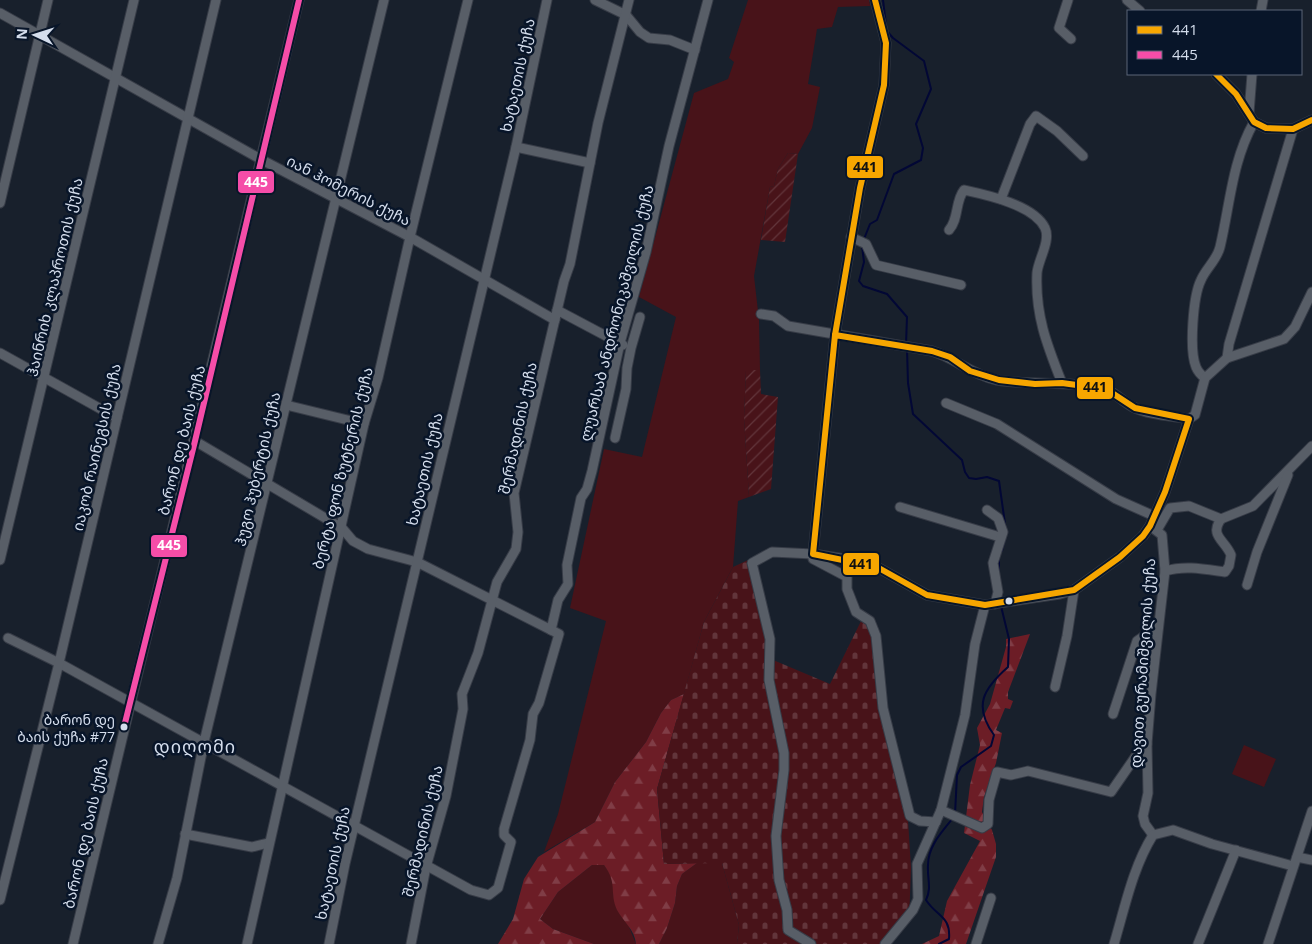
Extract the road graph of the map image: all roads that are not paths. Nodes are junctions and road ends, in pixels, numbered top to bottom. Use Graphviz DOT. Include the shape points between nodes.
graph roads {
  1 [pos="48,0"];
  2 [pos="134,0"];
  3 [pos="216,0"];
  4 [pos="299,0"];
  5 [pos="384,0"];
  6 [pos="468,0"];
  7 [pos="547,0"];
  8 [pos="594,0"];
  9 [pos="629,0"];
  10 [pos="708,0"];
  11 [pos="875,0"];
  12 [pos="1068,0"];
  13 [pos="1127,0"];
  14 [pos="1139,10"];
  15 [pos="0,13"];
  16 [pos="626,16"];
  17 [pos="40,36"];
  18 [pos="1071,39"];
  19 [pos="695,50"];
  20 [pos="1217,75"];
  21 [pos="1252,75"];
  22 [pos="115,77"];
  23 [pos="1249,113"];
  24 [pos="188,117"];
  25 [pos="1312,120"];
  26 [pos="1254,122"];
  27 [pos="1294,129"];
  28 [pos="516,147"];
  29 [pos="1083,156"];
  30 [pos="262,160"];
  31 [pos="590,163"];
  32 [pos="336,199"];
  33 [pos="1001,199"];
  34 [pos="0,203"];
  35 [pos="948,230"];
  36 [pos="410,237"];
  37 [pos="853,238"];
  38 [pos="484,278"];
  39 [pos="961,285"];
  40 [pos="1312,292"];
  41 [pos="557,310"];
  42 [pos="761,314"];
  43 [pos="640,317"];
  44 [pos="555,320"];
  45 [pos="835,335"];
  46 [pos="620,343"];
  47 [pos="631,348"];
  48 [pos="0,353"];
  49 [pos="1227,358"];
  50 [pos="44,377"];
  51 [pos="1205,378"];
  52 [pos="1062,383"];
  53 [pos="946,403"];
  54 [pos="286,405"];
  55 [pos="117,418"];
  56 [pos="1189,419"];
  57 [pos="364,424"];
  58 [pos="615,438"];
  59 [pos="195,441"];
  60 [pos="1312,446"];
  61 [pos="1290,469"];
  62 [pos="268,482"];
  63 [pos="900,507"];
  64 [pos="987,510"];
  65 [pos="1154,516"];
  66 [pos="1221,519"];
  67 [pos="342,528"];
  68 [pos="1154,528"];
  69 [pos="1000,537"];
  70 [pos="813,554"];
  71 [pos="0,560"];
  72 [pos="417,562"];
  73 [pos="1165,571"];
  74 [pos="1247,585"];
  75 [pos="1074,590"];
  76 [pos="493,602"];
  77 [pos="995,604"];
  78 [pos="984,605"];
  79 [pos="555,632"];
  80 [pos="1157,633"];
  81 [pos="8,638"];
  82 [pos="59,663"];
  83 [pos="1055,687"];
  84 [pos="130,703"];
  85 [pos="1114,714"];
  86 [pos="204,742"];
  87 [pos="1147,744"];
  88 [pos="282,786"];
  89 [pos="941,810"];
  90 [pos="1312,811"];
  91 [pos="936,822"];
  92 [pos="354,827"];
  93 [pos="185,834"];
  94 [pos="1153,835"];
  95 [pos="268,843"];
  96 [pos="1236,850"];
  97 [pos="1297,857"];
  98 [pos="1312,860"];
  99 [pos="1293,866"];
  100 [pos="426,867"];
  101 [pos="992,898"];
  102 [pos="0,900"];
  103 [pos="74,944"];
  104 [pos="158,944"];
  105 [pos="247,944"];
  106 [pos="329,944"];
  107 [pos="411,944"];
  108 [pos="811,944"];
  109 [pos="886,944"];
  110 [pos="976,944"];
  111 [pos="1114,944"];
  112 [pos="1198,944"];
  113 [pos="1268,944"];
  1 -- 17 [label="street"];
  2 -- 22 [label="street, ჰაინრიხ კლაპროთის ქუჩა"];
  3 -- 24 [label="street, იაკობ რაინეგსის ქუჩა"];
  4 -- 30 [label="street, ბარონ დე ბაის ქუჩა"];
  5 -- 32 [label="street, ჰუგო ჰუბერტის ქუჩა"];
  6 -- 36 [label="street, ბერტა ფონ ზუტნერის ქუჩა"];
  7 -- 28 [label="street, ხატაეთის ქუჩა"];
  8 -- 16 [label="street"];
  9 -- 16 [label="street, შერმადინის ქუჩა"];
  10 -- 19 [label="street, ლუარსაბ ანდრონიკაშვილის ქუჩა"];
  11 -- 37 [label="street" via="887,61"];
  12 -- 18 [label="street" via="1059,28"];
  13 -- 14 [label="street"];
  15 -- 17 [label="street, იან ჰომერის ქუჩა"];
  16 -- 19 [label="street" via="649,38 670,40"];
  16 -- 31 [label="street, შერმადინის ქუჩა"];
  17 -- 22 [label="street, იან ჰომერის ქუჩა"];
  17 -- 34 [label="street"];
  19 -- 46 [label="street, ლუარსაბ ანდრონიკაშვილის ქუჩა" via="669,146 646,252"];
  20 -- 23 [label="street"];
  21 -- 23 [label="street"];
  22 -- 24 [label="street, იან ჰომერის ქუჩა"];
  22 -- 50 [label="street, ჰაინრიხ კლაპროთის ქუჩა"];
  23 -- 26 [label="street"];
  24 -- 30 [label="street, იან ჰომერის ქუჩა"];
  24 -- 55 [label="street, იაკობ რაინეგსის ქუჩა"];
  25 -- 27 [label="street"];
  26 -- 27 [label="street" via="1266,128"];
  26 -- 51 [label="street" via="1236,165 1219,250 1198,286 1193,358"];
  27 -- 49 [label="street"];
  28 -- 31 [label="street"];
  28 -- 38 [label="street, ხატაეთის ქუჩა"];
  29 -- 33 [label="street" via="1057,130 1036,116"];
  30 -- 32 [label="street, იან ჰომერის ქუჩა"];
  30 -- 59 [label="street, ბარონ დე ბაის ქუჩა"];
  31 -- 41 [label="street, შერმადინის ქუჩა" via="570,264"];
  32 -- 36 [label="street, იან ჰომერის ქუჩა"];
  32 -- 54 [label="street, ჰუგო ჰუბერტის ქუჩა"];
  33 -- 35 [label="street" via="964,190 954,224"];
  33 -- 52 [label="street" via="1033,216 1047,233 1037,270 1038,309 1046,343"];
  36 -- 38 [label="street, იან ჰომერის ქუჩა"];
  36 -- 57 [label="street, ბერტა ფონ ზუტნერის ქუჩა" via="378,378"];
  37 -- 39 [label="street" via="866,244 876,265"];
  37 -- 45 [label="street"];
  38 -- 44 [label="street, იან ჰომერის ქუჩა"];
  38 -- 72 [label="street, ხატაეთის ქუჩა"];
  40 -- 49 [label="street" via="1295,326 1284,339"];
  41 -- 44 [label="street, შერმადინის ქუჩა"];
  41 -- 46 [label="street"];
  42 -- 45 [label="street" via="774,316 788,326"];
  43 -- 47 [label="street"];
  44 -- 76 [label="street, შერმადინის ქუჩა" via="514,493 518,532 516,549 502,571"];
  45 -- 52 [label="street" via="906,346 950,357 984,376 1034,384"];
  45 -- 70 [label="street"];
  46 -- 47 [label="street"];
  46 -- 79 [label="street, ლუარსაბ ანდრონიკაშვილის ქუჩა" via="604,424 587,489 580,498 567,565 568,584 558,600"];
  47 -- 58 [label="street"];
  48 -- 50 [label="street"];
  49 -- 51 [label="street"];
  50 -- 55 [label="street"];
  50 -- 71 [label="street, ჰაინრიხ კლაპროთის ქუჩა"];
  51 -- 56 [label="street" via="1195,415"];
  52 -- 56 [label="street" via="1106,389 1134,408"];
  53 -- 65 [label="street" via="997,424 1116,499"];
  54 -- 57 [label="street"];
  54 -- 62 [label="street, ჰუგო ჰუბერტის ქუჩა"];
  55 -- 82 [label="street, იაკობ რაინეგსის ქუჩა"];
  56 -- 65 [label="street"];
  57 -- 67 [label="street, ბერტა ფონ ზუტნერის ქუჩა"];
  59 -- 62 [label="street"];
  59 -- 84 [label="street, ბარონ დე ბაის ქუჩა"];
  60 -- 61 [label="street"];
  61 -- 66 [label="street" via="1253,506"];
  61 -- 74 [label="street"];
  62 -- 67 [label="street"];
  62 -- 86 [label="street, ჰუგო ჰუბერტის ქუჩა"];
  63 -- 69 [label="street"];
  64 -- 69 [label="street" via="998,518 1002,526"];
  65 -- 68 [label="street"];
  66 -- 68 [label="street" via="1181,505 1170,508"];
  66 -- 73 [label="street" via="1215,532 1231,555 1227,570 1194,567"];
  67 -- 72 [label="street" via="353,541 368,549"];
  67 -- 88 [label="street, ბერტა ფონ ზუტნერის ქუჩა"];
  68 -- 73 [label="street, დავით გურამიშვილის ქუჩა" via="1164,542"];
  68 -- 75 [label="street"];
  69 -- 77 [label="street" via="994,563 998,592"];
  70 -- 78 [label="street" via="877,567 927,595"];
  70 -- 91 [label="street" via="813,558 825,567 847,577 847,588 856,612 870,621 879,652 883,708 910,816"];
  70 -- 108 [label="street" via="772,552 752,563 770,639 769,680 784,753 776,836 779,880 787,910 788,930"];
  72 -- 76 [label="street"];
  72 -- 92 [label="street, ხატაეთის ქუჩა"];
  73 -- 80 [label="street, დავით გურამიშვილის ქუჩა"];
  75 -- 77 [label="street"];
  75 -- 83 [label="street" via="1068,636"];
  76 -- 79 [label="street"];
  76 -- 100 [label="street, შერმადინის ქუჩა" via="462,694 463,709 446,796"];
  77 -- 78 [label="street"];
  78 -- 89 [label="street" via="965,715"];
  79 -- 100 [label="street, ლუარსაბ ანდრონიკაშვილის ქუჩა" via="539,703 533,714 530,740 504,829 504,835 511,842 498,888 489,895 471,890"];
  80 -- 85 [label="street" via="1147,634 1137,641"];
  80 -- 87 [label="street, დავით გურამიშვილის ქუჩა"];
  81 -- 82 [label="street"];
  82 -- 84 [label="street"];
  82 -- 102 [label="street, იაკობ რაინეგსის ქუჩა"];
  84 -- 86 [label="street"];
  84 -- 103 [label="street, ბარონ დე ბაის ქუჩა"];
  86 -- 88 [label="street"];
  86 -- 93 [label="street, ჰუგო ჰუბერტის ქუჩა"];
  87 -- 89 [label="street" via="1111,792 1028,771 1011,775 997,772 989,800 988,824 982,828"];
  87 -- 94 [label="street, დავით გურამიშვილის ქუჩა" via="1148,793 1143,816"];
  88 -- 92 [label="street"];
  88 -- 95 [label="street, ბერტა ფონ ზუტნერის ქუჩა"];
  89 -- 91 [label="street"];
  90 -- 97 [label="street"];
  91 -- 109 [label="street" via="917,864 918,899 914,910"];
  92 -- 100 [label="street"];
  92 -- 106 [label="street, ხატაეთის ქუჩა"];
  93 -- 95 [label="street" via="252,846"];
  93 -- 104 [label="street, ჰუგო ჰუბერტის ქუჩა" via="177,878"];
  94 -- 96 [label="street" via="1173,830"];
  94 -- 111 [label="street" via="1144,849"];
  95 -- 105 [label="street, ბერტა ფონ ზუტნერის ქუჩა" via="266,866"];
  96 -- 99 [label="street"];
  96 -- 112 [label="street"];
  97 -- 98 [label="street"];
  97 -- 99 [label="street"];
  99 -- 113 [label="street"];
  100 -- 107 [label="street, შერმადინის ქუჩა"];
  101 -- 110 [label="street"];
}
